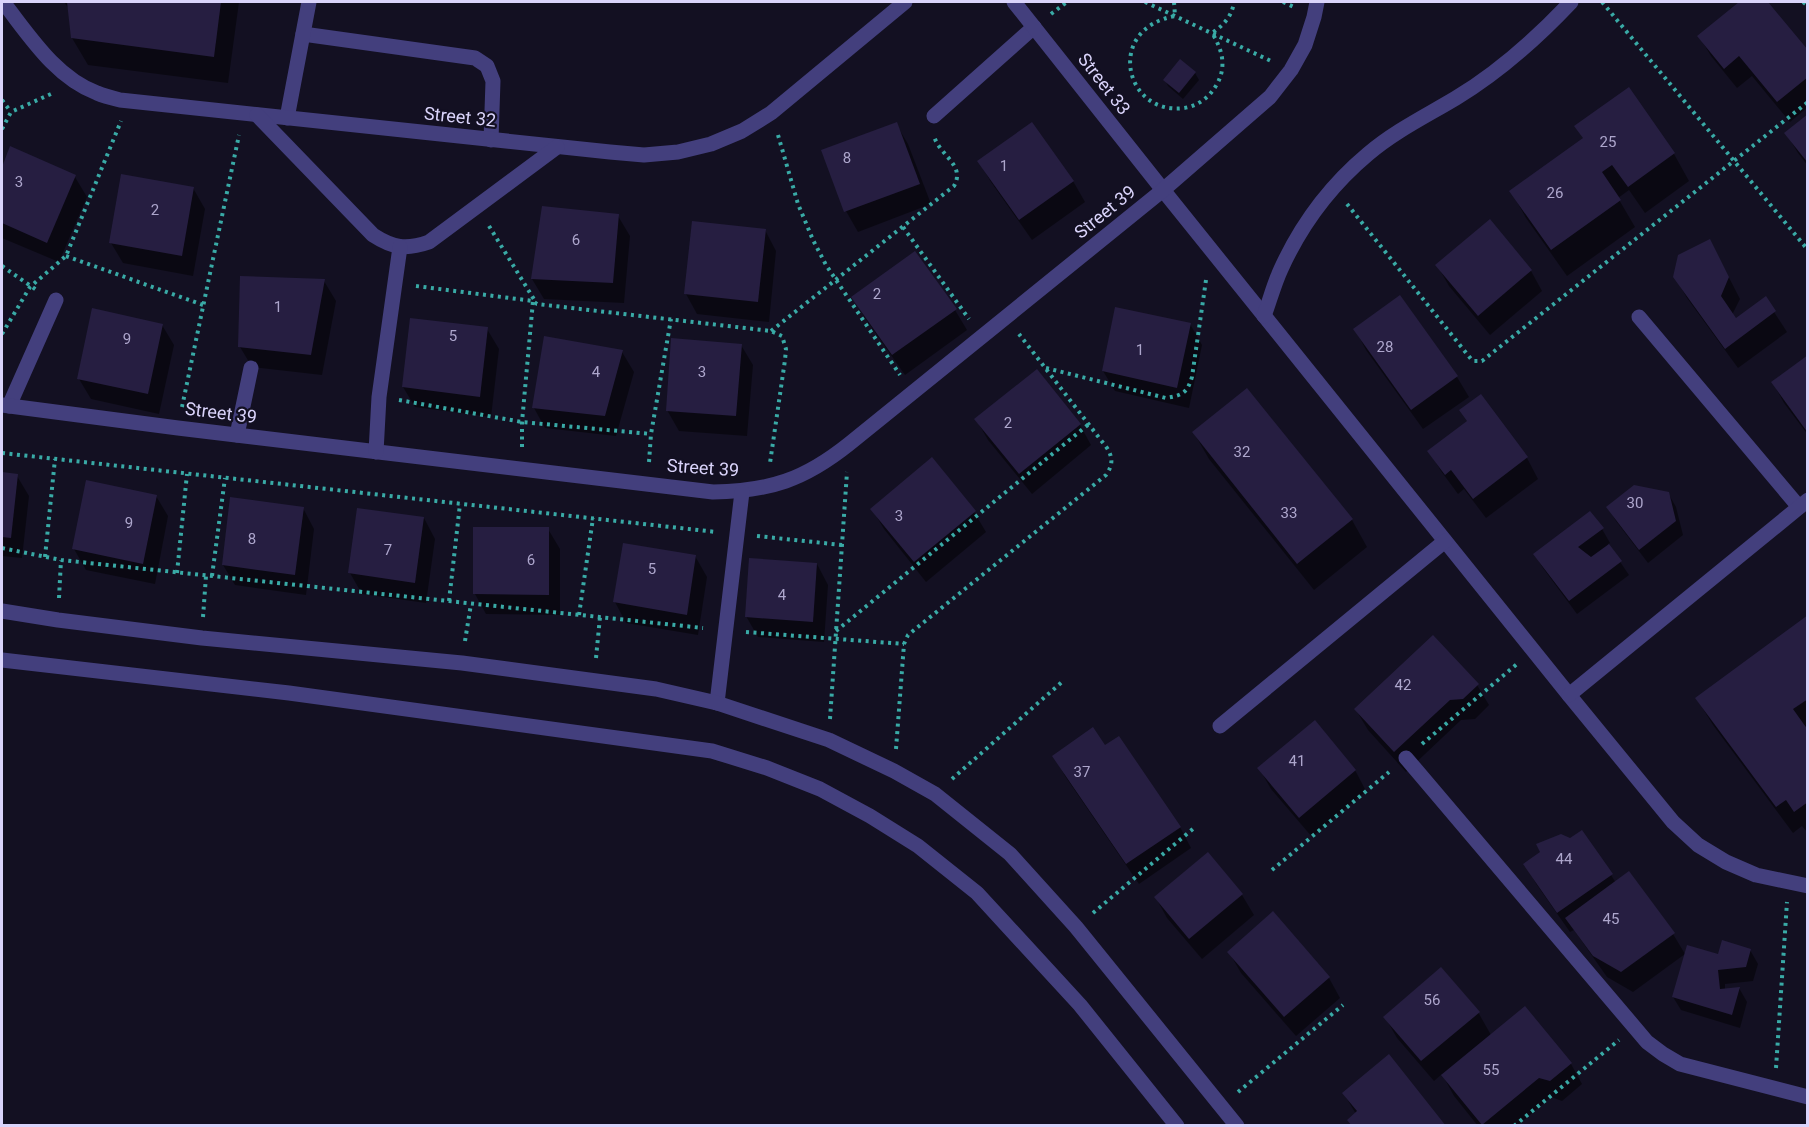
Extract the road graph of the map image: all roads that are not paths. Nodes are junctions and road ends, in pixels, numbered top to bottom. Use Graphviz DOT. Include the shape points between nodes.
graph roads {
  1 [pos="3,2"];
  2 [pos="309,2"];
  3 [pos="905,2"];
  4 [pos="1014,2"];
  5 [pos="1317,2"];
  6 [pos="1571,2"];
  7 [pos="1034,27"];
  8 [pos="303,34"];
  9 [pos="250,114"];
  10 [pos="934,116"];
  11 [pos="287,118"];
  12 [pos="491,140"];
  13 [pos="557,147"];
  14 [pos="1162,190"];
  15 [pos="400,247"];
  16 [pos="56,300"];
  17 [pos="1264,316"];
  18 [pos="1639,317"];
  19 [pos="251,368"];
  20 [pos="5,406"];
  21 [pos="237,435"];
  22 [pos="376,452"];
  23 [pos="742,492"];
  24 [pos="1803,504"];
  25 [pos="1445,541"];
  26 [pos="2,610"];
  27 [pos="2,660"];
  28 [pos="1569,695"];
  29 [pos="717,703"];
  30 [pos="1220,726"];
  31 [pos="1406,758"];
  32 [pos="1808,886"];
  33 [pos="1808,1097"];
  34 [pos="1177,1125"];
  35 [pos="1237,1125"];
  1 -- 9 [label="street, Street 32" via="57,68 97,94"];
  2 -- 8 [label="street"];
  3 -- 13 [label="street, Street 32" via="771,113 711,144 644,155"];
  4 -- 7 [label="street, Street 33"];
  5 -- 14 [label="street, Street 39" via="1305,45 1270,97"];
  6 -- 17 [label="street" via="1505,64 1368,153 1334,187 1304,226 1281,269"];
  7 -- 10 [label="street"];
  7 -- 14 [label="street, Street 33"];
  8 -- 11 [label="street"];
  8 -- 12 [label="street" via="476,58 487,66 493,81"];
  9 -- 11 [label="street, Street 32"];
  9 -- 15 [label="street" via="373,235"];
  11 -- 12 [label="street, Street 32"];
  12 -- 13 [label="street, Street 32"];
  13 -- 15 [label="street" via="429,242"];
  14 -- 17 [label="street, Street 33"];
  14 -- 23 [label="street, Street 39" via="816,468 792,480"];
  15 -- 22 [label="street" via="379,397"];
  16 -- 20 [label="street"];
  17 -- 25 [label="street, Street 33"];
  18 -- 24 [label="street"];
  19 -- 21 [label="street"];
  20 -- 21 [label="street, Street 39"];
  21 -- 22 [label="street, Street 39"];
  22 -- 23 [label="street, Street 39" via="713,492"];
  23 -- 29 [label="street"];
  24 -- 28 [label="street"];
  25 -- 28 [label="street, Street 33"];
  25 -- 30 [label="street"];
  26 -- 29 [label="street" via="202,638 594,680"];
  27 -- 34 [label="street" via="289,693 712,751 767,768 820,789 870,816 918,846 977,893 1080,1005"];
  28 -- 32 [label="street, Street 33" via="1673,822 1698,845 1756,875"];
  29 -- 35 [label="street" via="829,740 894,771 935,794 1010,854 1076,927"];
  31 -- 33 [label="street" via="1647,1042 1680,1064"];
}
